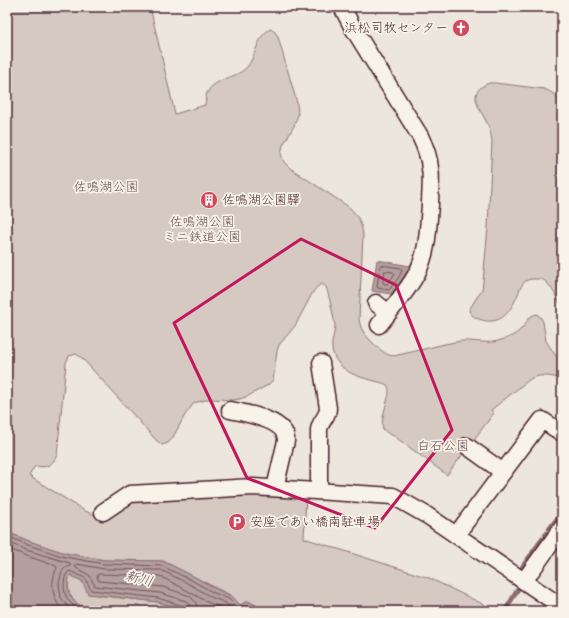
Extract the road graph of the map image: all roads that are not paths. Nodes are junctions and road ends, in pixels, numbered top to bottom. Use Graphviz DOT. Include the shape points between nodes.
graph roads {
  1 [pos="342,7"];
  2 [pos="381,314"];
  3 [pos="321,363"];
  4 [pos="230,410"];
  5 [pos="562,433"];
  6 [pos="468,446"];
  7 [pos="503,472"];
  8 [pos="275,488"];
  9 [pos="319,491"];
  10 [pos="103,512"];
  11 [pos="562,528"];
  12 [pos="456,535"];
  13 [pos="524,581"];
  14 [pos="562,607"];
  1 -- 2 [label="street" via="420,136 430,168 428,230 423,259 410,284"];
  3 -- 9 [label="street" via="328,413 319,430"];
  4 -- 8 [label="street" via="264,418 285,432 287,436"];
  5 -- 7 [label="street" via="542,420"];
  6 -- 7 [label="street"];
  7 -- 12 [label="street"];
  8 -- 9 [label="street"];
  8 -- 10 [label="street" via="130,494"];
  9 -- 12 [label="street" via="393,496"];
  11 -- 13 [label="street"];
  12 -- 13 [label="street"];
  13 -- 14 [label="street"];
}
